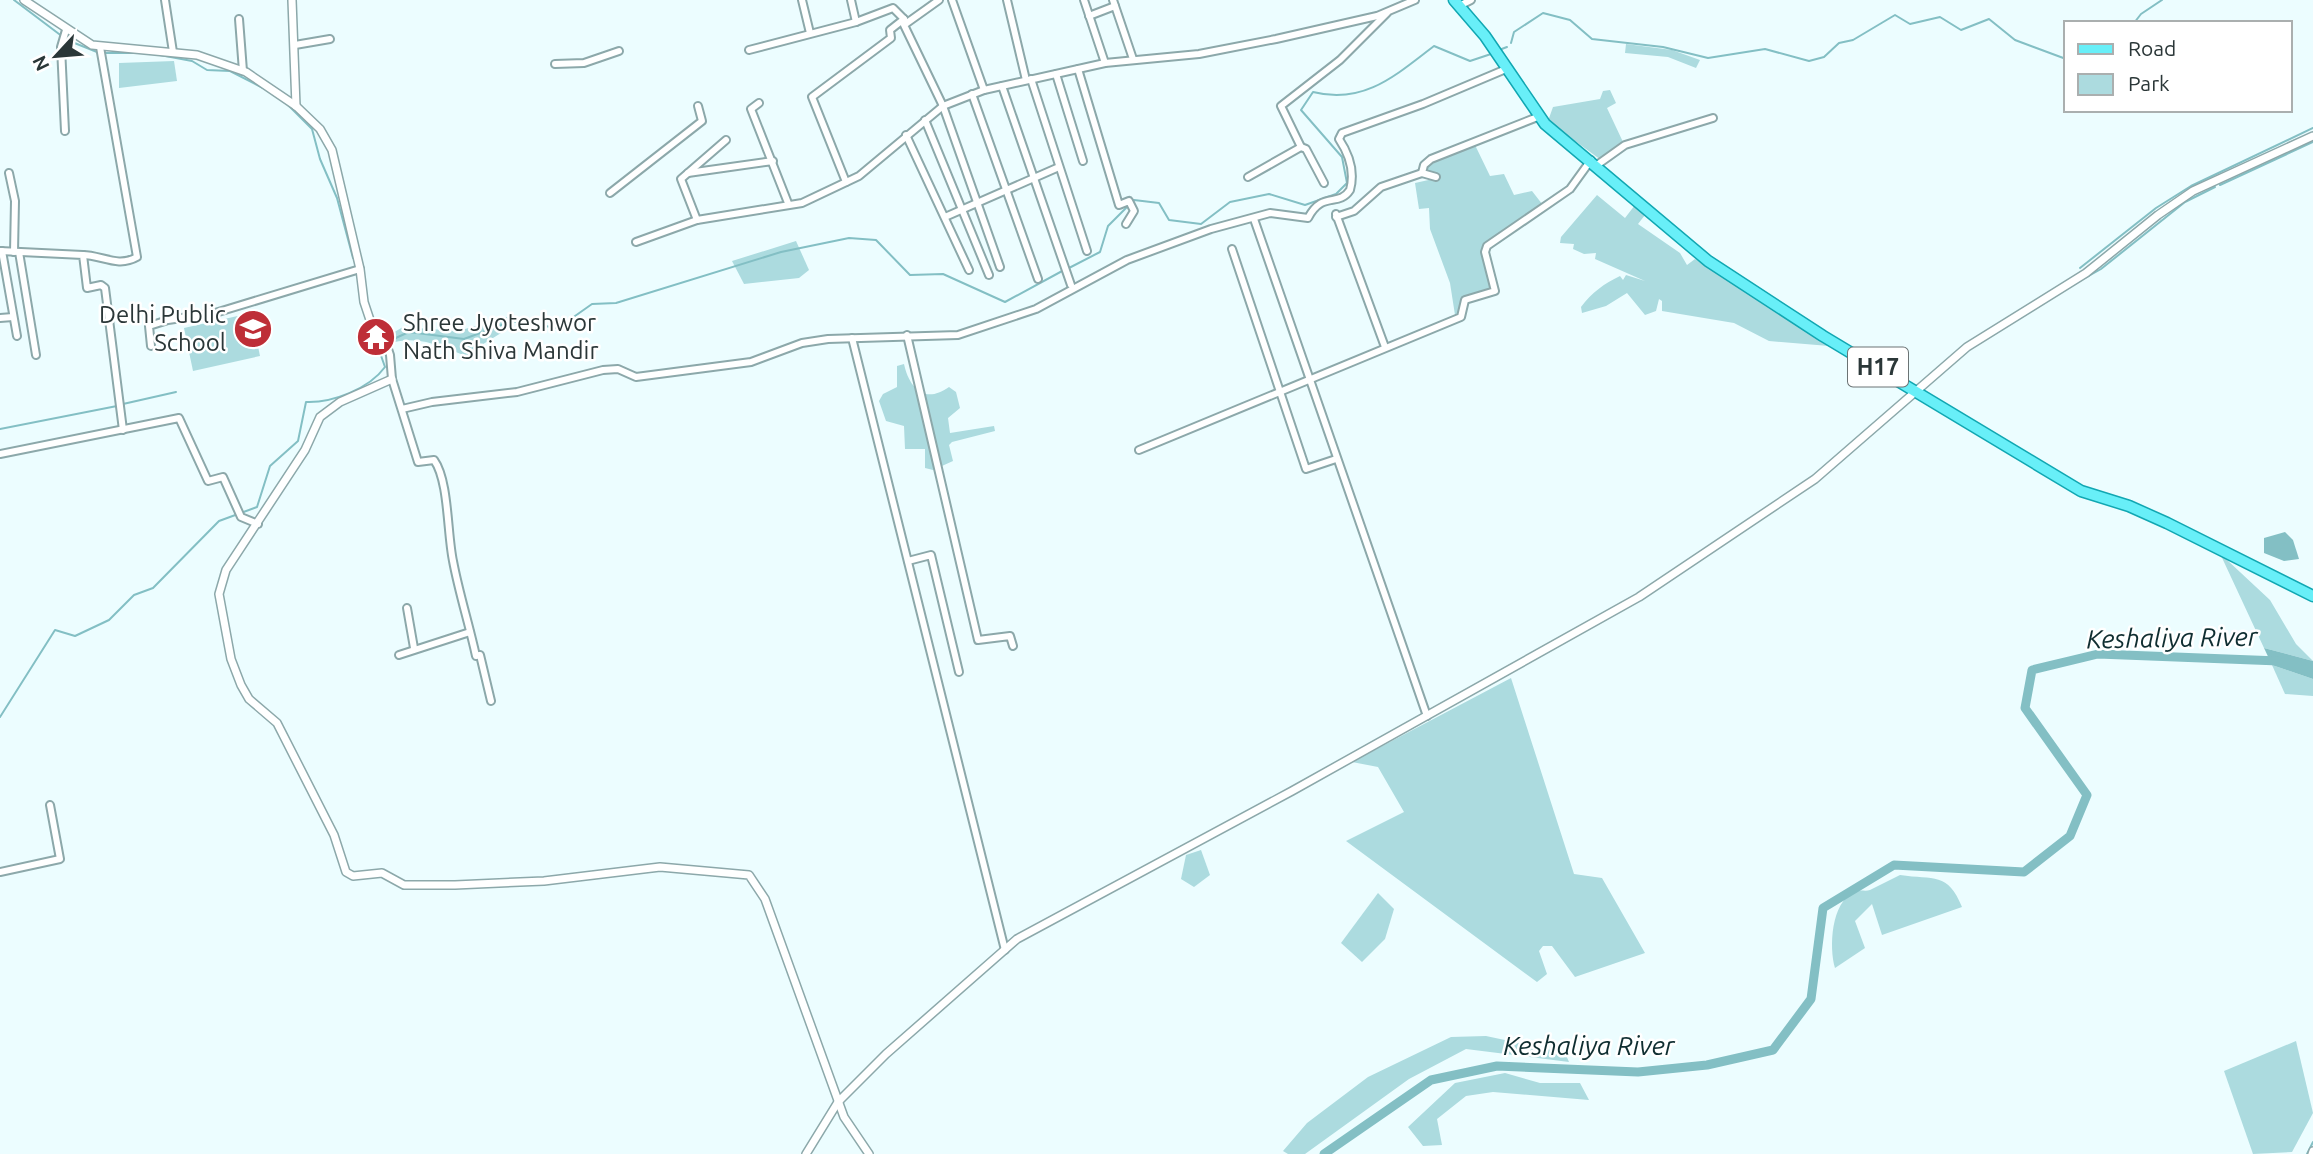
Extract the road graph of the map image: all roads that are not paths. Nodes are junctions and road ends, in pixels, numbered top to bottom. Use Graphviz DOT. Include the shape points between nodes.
graph roads {
  1 [pos="24,0"];
  2 [pos="164,0"];
  3 [pos="292,0"];
  4 [pos="802,0"];
  5 [pos="851,0"];
  6 [pos="939,0"];
  7 [pos="953,0"];
  8 [pos="1007,0"];
  9 [pos="1084,0"];
  10 [pos="1416,0"];
  11 [pos="1471,0"];
  12 [pos="1114,3"];
  13 [pos="1457,3"];
  14 [pos="1388,12"];
  15 [pos="1089,16"];
  16 [pos="239,19"];
  17 [pos="905,21"];
  18 [pos="856,22"];
  19 [pos="66,30"];
  20 [pos="810,33"];
  21 [pos="330,39"];
  22 [pos="295,45"];
  23 [pos="100,47"];
  24 [pos="749,50"];
  25 [pos="619,51"];
  26 [pos="173,52"];
  27 [pos="1133,59"];
  28 [pos="1105,63"];
  29 [pos="555,64"];
  30 [pos="1503,64"];
  31 [pos="1078,69"];
  32 [pos="243,71"];
  33 [pos="1056,74"];
  34 [pos="1028,79"];
  35 [pos="1002,86"];
  36 [pos="984,90"];
  37 [pos="972,94"];
  38 [pos="759,103"];
  39 [pos="296,106"];
  40 [pos="698,106"];
  41 [pos="943,106"];
  42 [pos="1539,116"];
  43 [pos="1713,118"];
  44 [pos="926,120"];
  45 [pos="65,131"];
  46 [pos="906,135"];
  47 [pos="2313,136"];
  48 [pos="726,140"];
  49 [pos="1301,147"];
  50 [pos="1083,160"];
  51 [pos="773,161"];
  52 [pos="1594,163"];
  53 [pos="1059,167"];
  54 [pos="9,173"];
  55 [pos="688,173"];
  56 [pos="1422,173"];
  57 [pos="1248,177"];
  58 [pos="1436,177"];
  59 [pos="1034,178"];
  60 [pos="846,182"];
  61 [pos="1324,183"];
  62 [pos="1006,190"];
  63 [pos="610,193"];
  64 [pos="978,201"];
  65 [pos="788,203"];
  66 [pos="961,208"];
  67 [pos="945,217"];
  68 [pos="697,219"];
  69 [pos="1255,219"];
  70 [pos="1126,224"];
  71 [pos="636,242"];
  72 [pos="1232,249"];
  73 [pos="1,251"];
  74 [pos="1087,251"];
  75 [pos="17,252"];
  76 [pos="83,255"];
  77 [pos="1000,267"];
  78 [pos="360,269"];
  79 [pos="969,270"];
  80 [pos="989,275"];
  81 [pos="1038,279"];
  82 [pos="1071,285"];
  83 [pos="13,317"];
  84 [pos="0,318"];
  85 [pos="907,335"];
  86 [pos="17,337"];
  87 [pos="852,338"];
  88 [pos="386,343"];
  89 [pos="151,346"];
  90 [pos="1385,347"];
  91 [pos="36,355"];
  92 [pos="392,379"];
  93 [pos="1309,379"];
  94 [pos="1914,390"];
  95 [pos="1279,391"];
  96 [pos="402,409"];
  97 [pos="123,430"];
  98 [pos="1139,450"];
  99 [pos="0,454"];
  100 [pos="1336,459"];
  101 [pos="258,524"];
  102 [pos="908,561"];
  103 [pos="2313,596"];
  104 [pos="407,608"];
  105 [pos="470,632"];
  106 [pos="1013,646"];
  107 [pos="414,648"];
  108 [pos="399,655"];
  109 [pos="959,672"];
  110 [pos="491,701"];
  111 [pos="1427,716"];
  112 [pos="50,805"];
  113 [pos="0,872"];
  114 [pos="1004,950"];
  115 [pos="838,1102"];
  116 [pos="806,1154"];
  117 [pos="869,1154"];
  1 -- 19 [label="street"];
  2 -- 26 [label="street"];
  3 -- 22 [label="street"];
  4 -- 20 [label="street"];
  5 -- 18 [label="street"];
  6 -- 17 [label="street"];
  7 -- 36 [label="street"];
  8 -- 34 [label="street"];
  9 -- 15 [label="street"];
  10 -- 14 [label="street"];
  11 -- 13 [label="street"];
  12 -- 15 [label="street"];
  12 -- 27 [label="street"];
  13 -- 30 [label="main road, H17"];
  14 -- 27 [label="street" via="1199,54"];
  14 -- 49 [label="street" via="1340,60 1281,106"];
  15 -- 28 [label="street"];
  16 -- 32 [label="street"];
  17 -- 18 [label="street" via="893,8"];
  17 -- 41 [label="street"];
  17 -- 60 [label="street" via="890,30 891,38 812,97"];
  18 -- 20 [label="street"];
  19 -- 23 [label="street"];
  19 -- 45 [label="street" via="61,47"];
  20 -- 24 [label="street"];
  21 -- 22 [label="street"];
  22 -- 39 [label="street"];
  23 -- 26 [label="street"];
  23 -- 76 [label="street" via="137,257 109,262"];
  25 -- 29 [label="street" via="584,62"];
  26 -- 32 [label="street"];
  27 -- 28 [label="street"];
  28 -- 31 [label="street"];
  30 -- 42 [label="main road, H17"];
  30 -- 69 [label="street" via="1423,104 1342,133 1339,139 1352,175 1348,194 1319,203 1308,218 1270,213"];
  31 -- 33 [label="street"];
  31 -- 70 [label="street" via="1119,205 1132,205"];
  32 -- 39 [label="street"];
  33 -- 34 [label="street"];
  33 -- 50 [label="street"];
  34 -- 35 [label="street"];
  34 -- 53 [label="street"];
  35 -- 36 [label="street"];
  35 -- 59 [label="street"];
  36 -- 37 [label="street"];
  37 -- 41 [label="street"];
  37 -- 62 [label="street"];
  38 -- 51 [label="street" via="751,108"];
  39 -- 78 [label="street" via="320,129 332,150"];
  40 -- 63 [label="street" via="702,121"];
  41 -- 44 [label="street"];
  41 -- 64 [label="street"];
  42 -- 52 [label="main road, H17"];
  42 -- 56 [label="street" via="1431,159"];
  43 -- 52 [label="street" via="1625,145"];
  44 -- 46 [label="street"];
  44 -- 66 [label="street"];
  46 -- 60 [label="street"];
  46 -- 67 [label="street"];
  47 -- 94 [label="street" via="2193,191 2086,273 1967,346"];
  48 -- 55 [label="street"];
  49 -- 57 [label="street"];
  49 -- 61 [label="street"];
  51 -- 55 [label="street"];
  51 -- 65 [label="street"];
  52 -- 90 [label="street" via="1570,189 1487,246 1494,293 1465,300 1461,317"];
  52 -- 94 [label="main road, H17" via="1708,261"];
  53 -- 59 [label="street"];
  53 -- 74 [label="street"];
  54 -- 75 [label="street"];
  55 -- 68 [label="street" via="681,179"];
  56 -- 58 [label="street"];
  56 -- 90 [label="street" via="1389,183 1354,211 1336,216"];
  59 -- 62 [label="street"];
  59 -- 82 [label="street"];
  60 -- 65 [label="street" via="802,203"];
  62 -- 64 [label="street"];
  62 -- 81 [label="street"];
  64 -- 66 [label="street"];
  64 -- 77 [label="street"];
  65 -- 68 [label="street"];
  66 -- 67 [label="street"];
  66 -- 80 [label="street"];
  67 -- 79 [label="street"];
  68 -- 71 [label="street"];
  69 -- 85 [label="street" via="1219,226 1148,251 1058,299 1010,318 958,335"];
  69 -- 93 [label="street"];
  72 -- 95 [label="street"];
  73 -- 75 [label="street"];
  73 -- 83 [label="street"];
  75 -- 76 [label="street"];
  75 -- 91 [label="street"];
  76 -- 97 [label="street" via="87,288 105,288"];
  78 -- 88 [label="street" via="370,320"];
  78 -- 89 [label="street" via="215,313 149,326"];
  83 -- 84 [label="street"];
  83 -- 86 [label="street"];
  85 -- 87 [label="street"];
  85 -- 106 [label="street" via="978,640 1010,636"];
  87 -- 96 [label="street" via="802,343 751,362 636,377 618,369 603,370 517,392"];
  87 -- 102 [label="street"];
  88 -- 92 [label="street"];
  90 -- 93 [label="street"];
  92 -- 96 [label="street"];
  92 -- 101 [label="street" via="324,412"];
  93 -- 95 [label="street"];
  93 -- 100 [label="street"];
  94 -- 103 [label="main road, H17" via="2081,491 2154,517"];
  94 -- 111 [label="street" via="1815,479 1639,597"];
  95 -- 98 [label="street"];
  95 -- 100 [label="street" via="1306,470"];
  96 -- 105 [label="street" via="418,462 434,460 438,465 453,563"];
  97 -- 99 [label="street"];
  97 -- 101 [label="street" via="182,419 208,481 223,477 241,517"];
  100 -- 111 [label="street"];
  101 -- 115 [label="street" via="221,579 219,594 231,659 249,699 277,723 329,824 346,873 382,873 404,885 554,880 660,867 749,875 765,899"];
  102 -- 109 [label="street" via="931,555"];
  102 -- 114 [label="street"];
  104 -- 107 [label="street"];
  105 -- 107 [label="street"];
  105 -- 110 [label="street"];
  107 -- 108 [label="street"];
  111 -- 114 [label="street" via="1025,934"];
  112 -- 113 [label="street" via="60,859"];
  114 -- 115 [label="street"];
  115 -- 116 [label="street"];
  115 -- 117 [label="street"];
}
